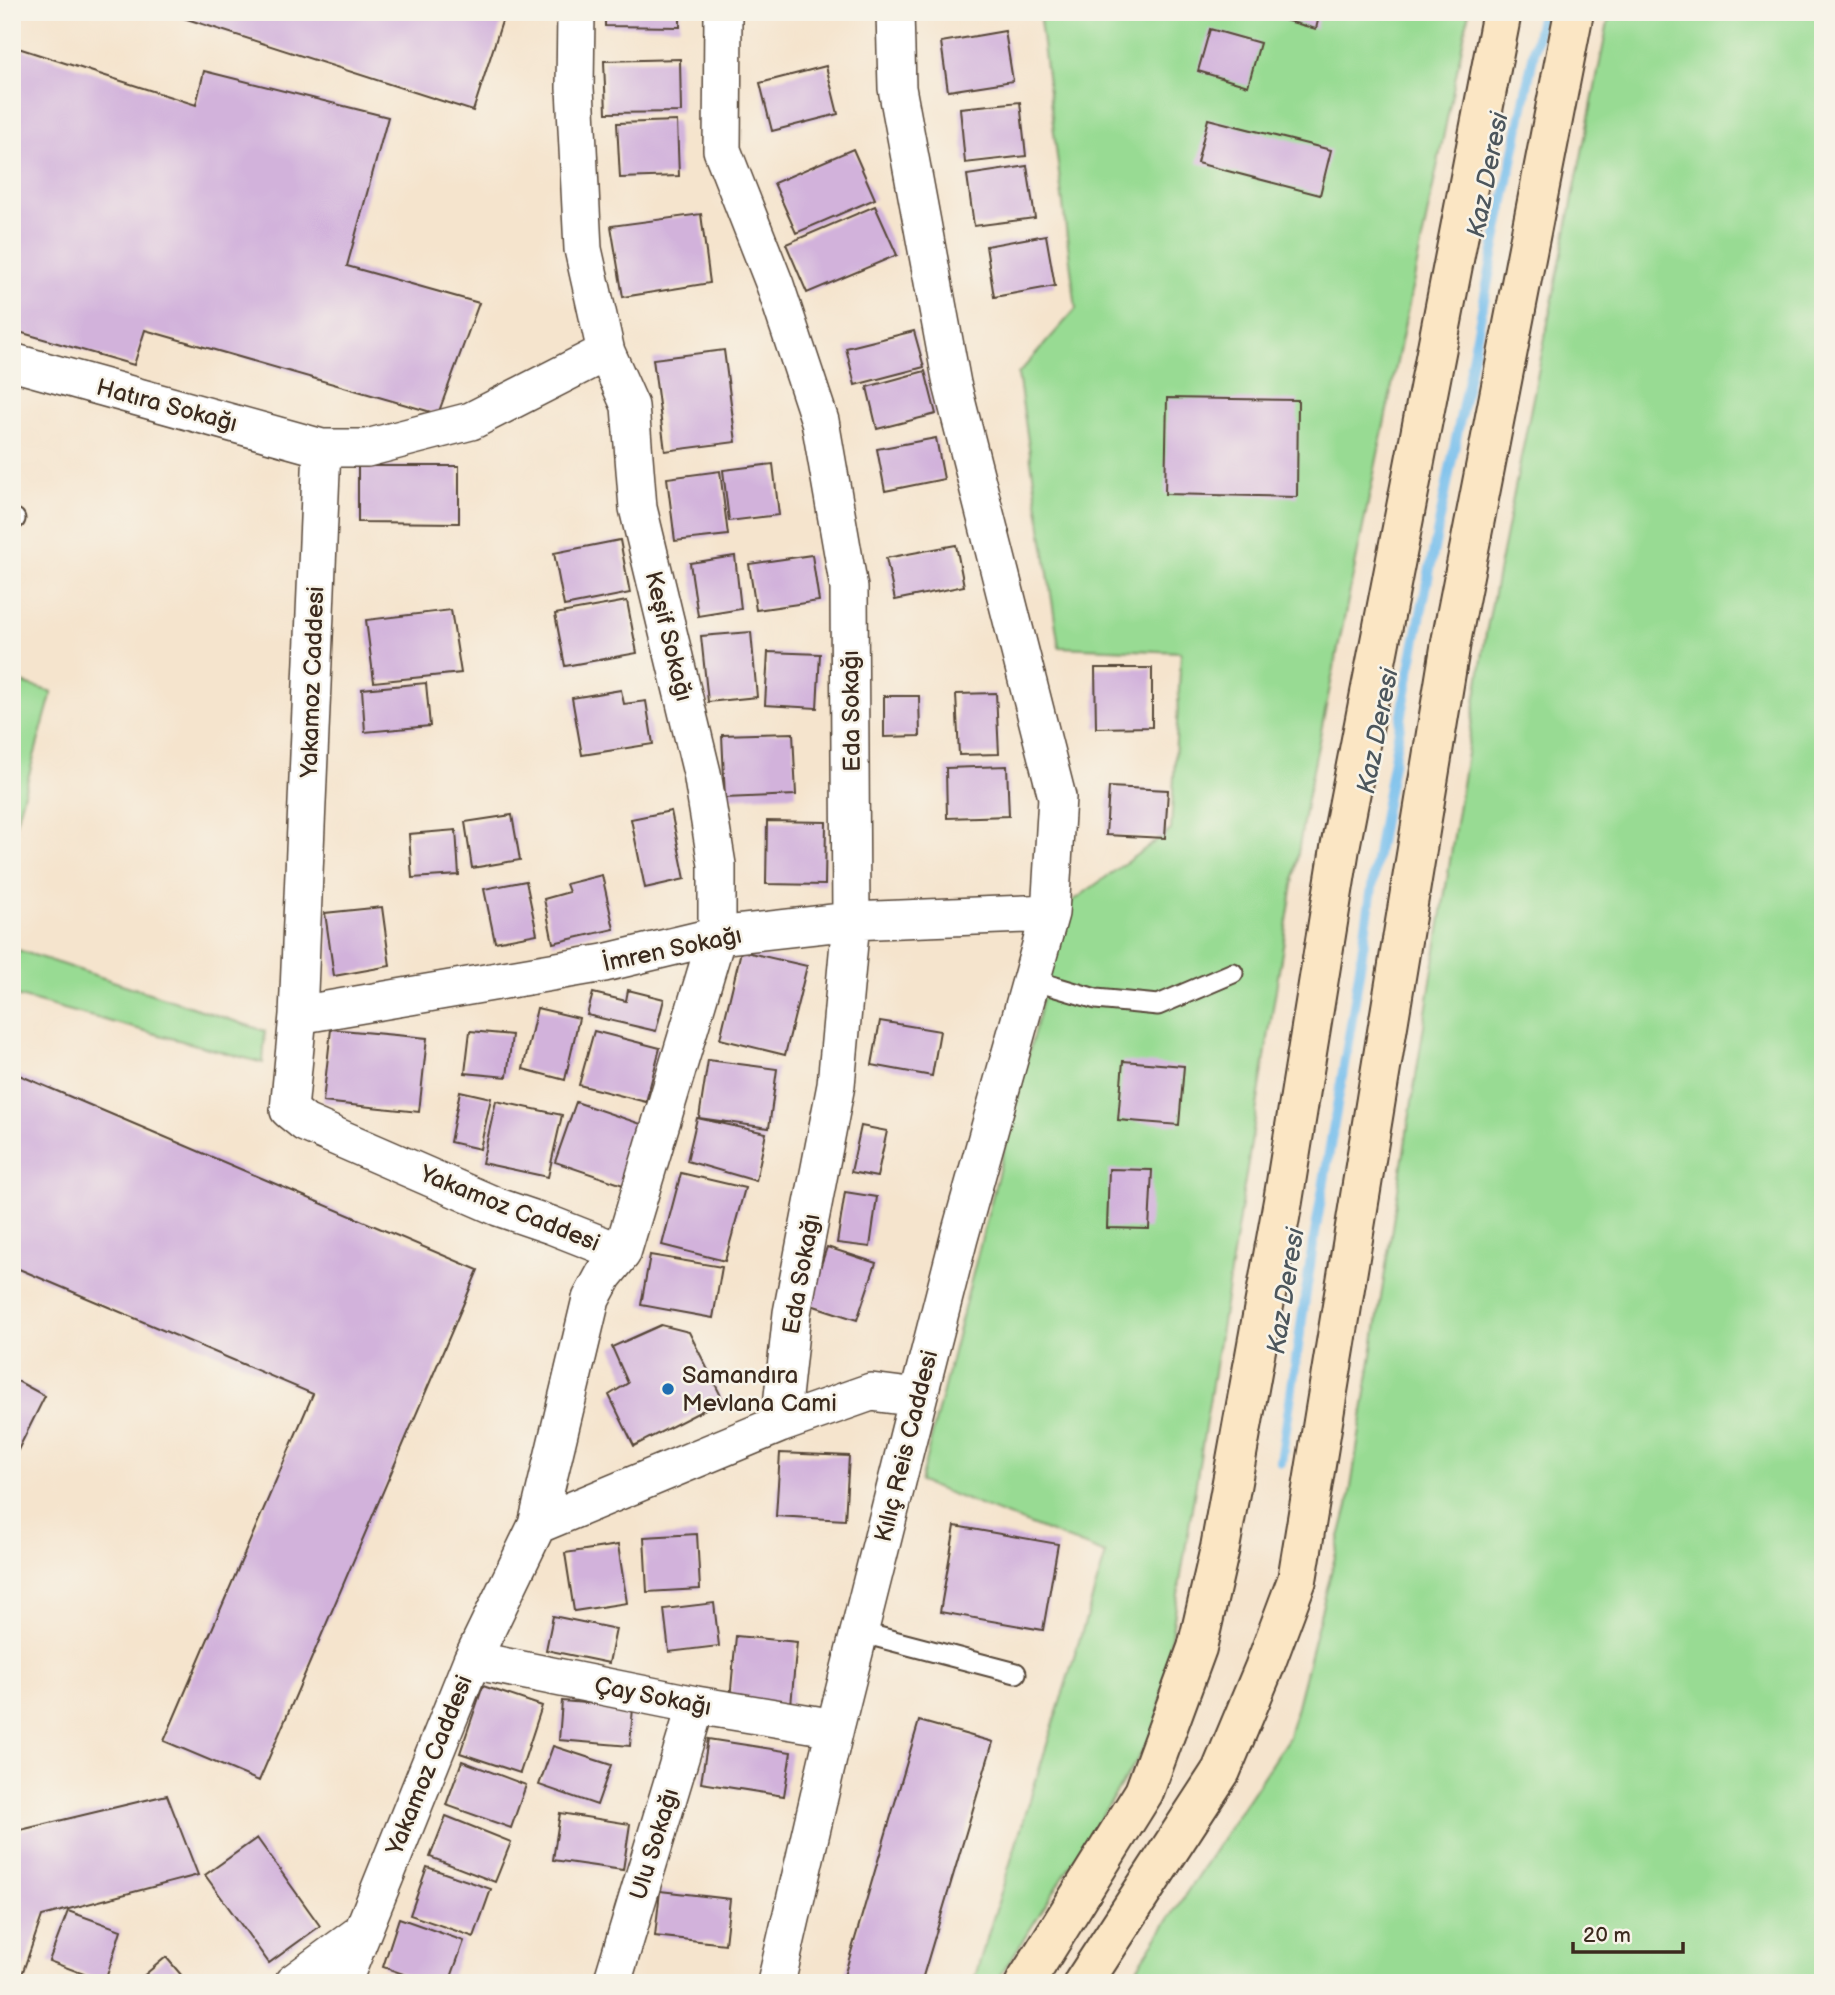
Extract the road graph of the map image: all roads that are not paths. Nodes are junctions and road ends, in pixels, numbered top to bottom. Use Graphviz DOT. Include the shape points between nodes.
graph roads {
  1 [pos="576,12"];
  2 [pos="723,12"];
  3 [pos="895,12"];
  4 [pos="1502,12"];
  5 [pos="1574,12"];
  6 [pos="607,352"];
  7 [pos="12,362"];
  8 [pos="323,448"];
  9 [pos="1050,913"];
  10 [pos="851,921"];
  11 [pos="717,936"];
  12 [pos="1233,973"];
  13 [pos="1032,980"];
  14 [pos="298,1015"];
  15 [pos="622,1253"];
  16 [pos="918,1398"];
  17 [pos="780,1424"];
  18 [pos="537,1525"];
  19 [pos="859,1632"];
  20 [pos="472,1660"];
  21 [pos="1016,1673"];
  22 [pos="696,1704"];
  23 [pos="835,1728"];
  24 [pos="361,1933"];
  25 [pos="293,1983"];
  26 [pos="342,1983"];
  27 [pos="612,1983"];
  28 [pos="776,1983"];
  29 [pos="1025,1983"];
  30 [pos="1083,1983"];
  1 -- 6 [label="street, Keşif Sokağı" via="583,249"];
  2 -- 10 [label="street, Eda Sokağı" via="722,150 775,285 820,421 849,588"];
  3 -- 9 [label="street, Kılıç Reis Caddesi" via="897,88 953,384 1057,797"];
  4 -- 29 [label="main road" via="1340,848 1283,1201 1220,1549 1197,1648 1144,1792"];
  5 -- 30 [label="main road" via="1451,642 1297,1580 1221,1772"];
  6 -- 8 [label="street, Hatıra Sokağı" via="471,421 367,448"];
  6 -- 11 [label="street, Keşif Sokağı" via="630,406 638,508 702,773 717,865"];
  7 -- 8 [label="street, Hatıra Sokağı"];
  8 -- 14 [label="street, Yakamoz Caddesi"];
  9 -- 10 [label="street, İmren Sokağı"];
  9 -- 13 [label="street, Kılıç Reis Caddesi"];
  10 -- 11 [label="street, İmren Sokağı"];
  10 -- 17 [label="street, Eda Sokağı" via="836,1085 792,1313"];
  11 -- 14 [label="street, İmren Sokağı" via="604,963"];
  11 -- 15 [label="street, Keşif Sokağı"];
  12 -- 13 [label="lane" via="1158,1005 1096,999"];
  13 -- 16 [label="street, Kılıç Reis Caddesi"];
  14 -- 15 [label="street, Yakamoz Caddesi" via="289,1111 305,1123 498,1207"];
  15 -- 18 [label="street, Yakamoz Caddesi" via="591,1299"];
  16 -- 17 [label="street" via="871,1392"];
  16 -- 19 [label="street, Kılıç Reis Caddesi"];
  17 -- 18 [label="street"];
  18 -- 20 [label="street, Yakamoz Caddesi"];
  19 -- 21 [label="lane"];
  19 -- 23 [label="street, Kılıç Reis Caddesi"];
  20 -- 22 [label="street, Çay Sokağı"];
  20 -- 24 [label="street, Yakamoz Caddesi"];
  22 -- 23 [label="street, Çay Sokağı"];
  22 -- 27 [label="street, Ulu Sokağı"];
  23 -- 28 [label="street, Kılıç Reis Caddesi"];
  24 -- 25 [label="street"];
  24 -- 26 [label="street, Yakamoz Caddesi"];
}
